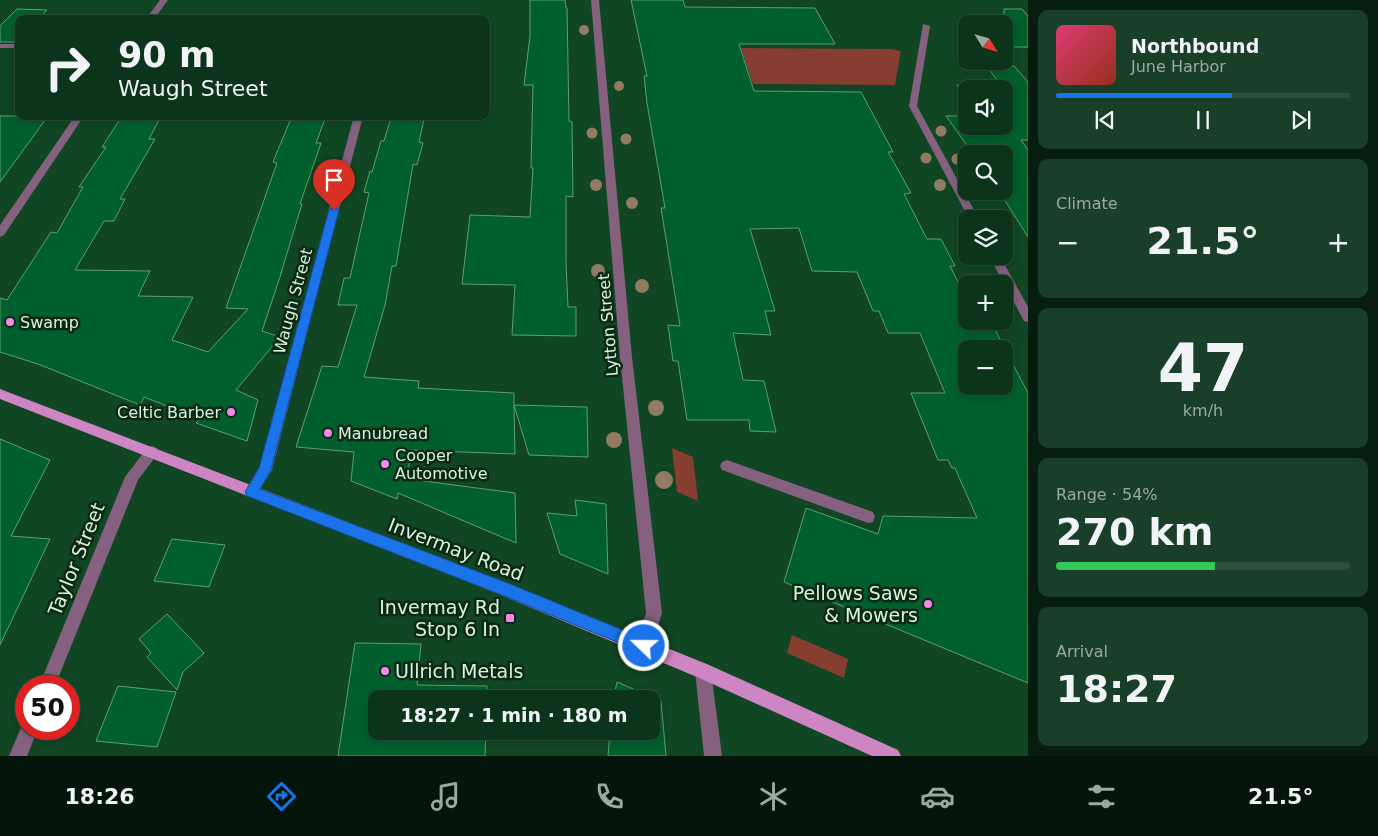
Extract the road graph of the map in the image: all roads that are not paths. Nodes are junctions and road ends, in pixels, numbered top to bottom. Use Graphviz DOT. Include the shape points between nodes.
graph roads {
  1 [pos="164,0"];
  2 [pos="595,0"];
  3 [pos="153,15"];
  4 [pos="926,26"];
  5 [pos="0,46"];
  6 [pos="15,46"];
  7 [pos="77,120"];
  8 [pos="358,120"];
  9 [pos="969,210"];
  10 [pos="0,233"];
  11 [pos="999,265"];
  12 [pos="1028,318"];
  13 [pos="0,394"];
  14 [pos="152,452"];
  15 [pos="727,466"];
  16 [pos="251,492"];
  17 [pos="868,517"];
  18 [pos="644,646"];
  19 [pos="702,671"];
  20 [pos="51,675"];
  21 [pos="25,740"];
  22 [pos="18,756"];
  23 [pos="713,756"];
  24 [pos="892,756"];
  1 -- 3 [label="street"];
  2 -- 18 [label="street, Lytton Street" via="654,613"];
  4 -- 9 [label="street" via="912,106"];
  5 -- 6 [label="street"];
  7 -- 10 [label="street"];
  8 -- 16 [label="street, Waugh Street" via="265,470"];
  11 -- 12 [label="street"];
  13 -- 14 [label="main road, Invermay Road"];
  14 -- 16 [label="main road, Invermay Road"];
  14 -- 20 [label="street, Taylor Street" via="132,477"];
  15 -- 17 [label="street"];
  16 -- 18 [label="main road, Invermay Road"];
  18 -- 19 [label="main road, Invermay Road"];
  19 -- 23 [label="street"];
  19 -- 24 [label="main road, Invermay Road"];
  21 -- 22 [label="street"];
}
